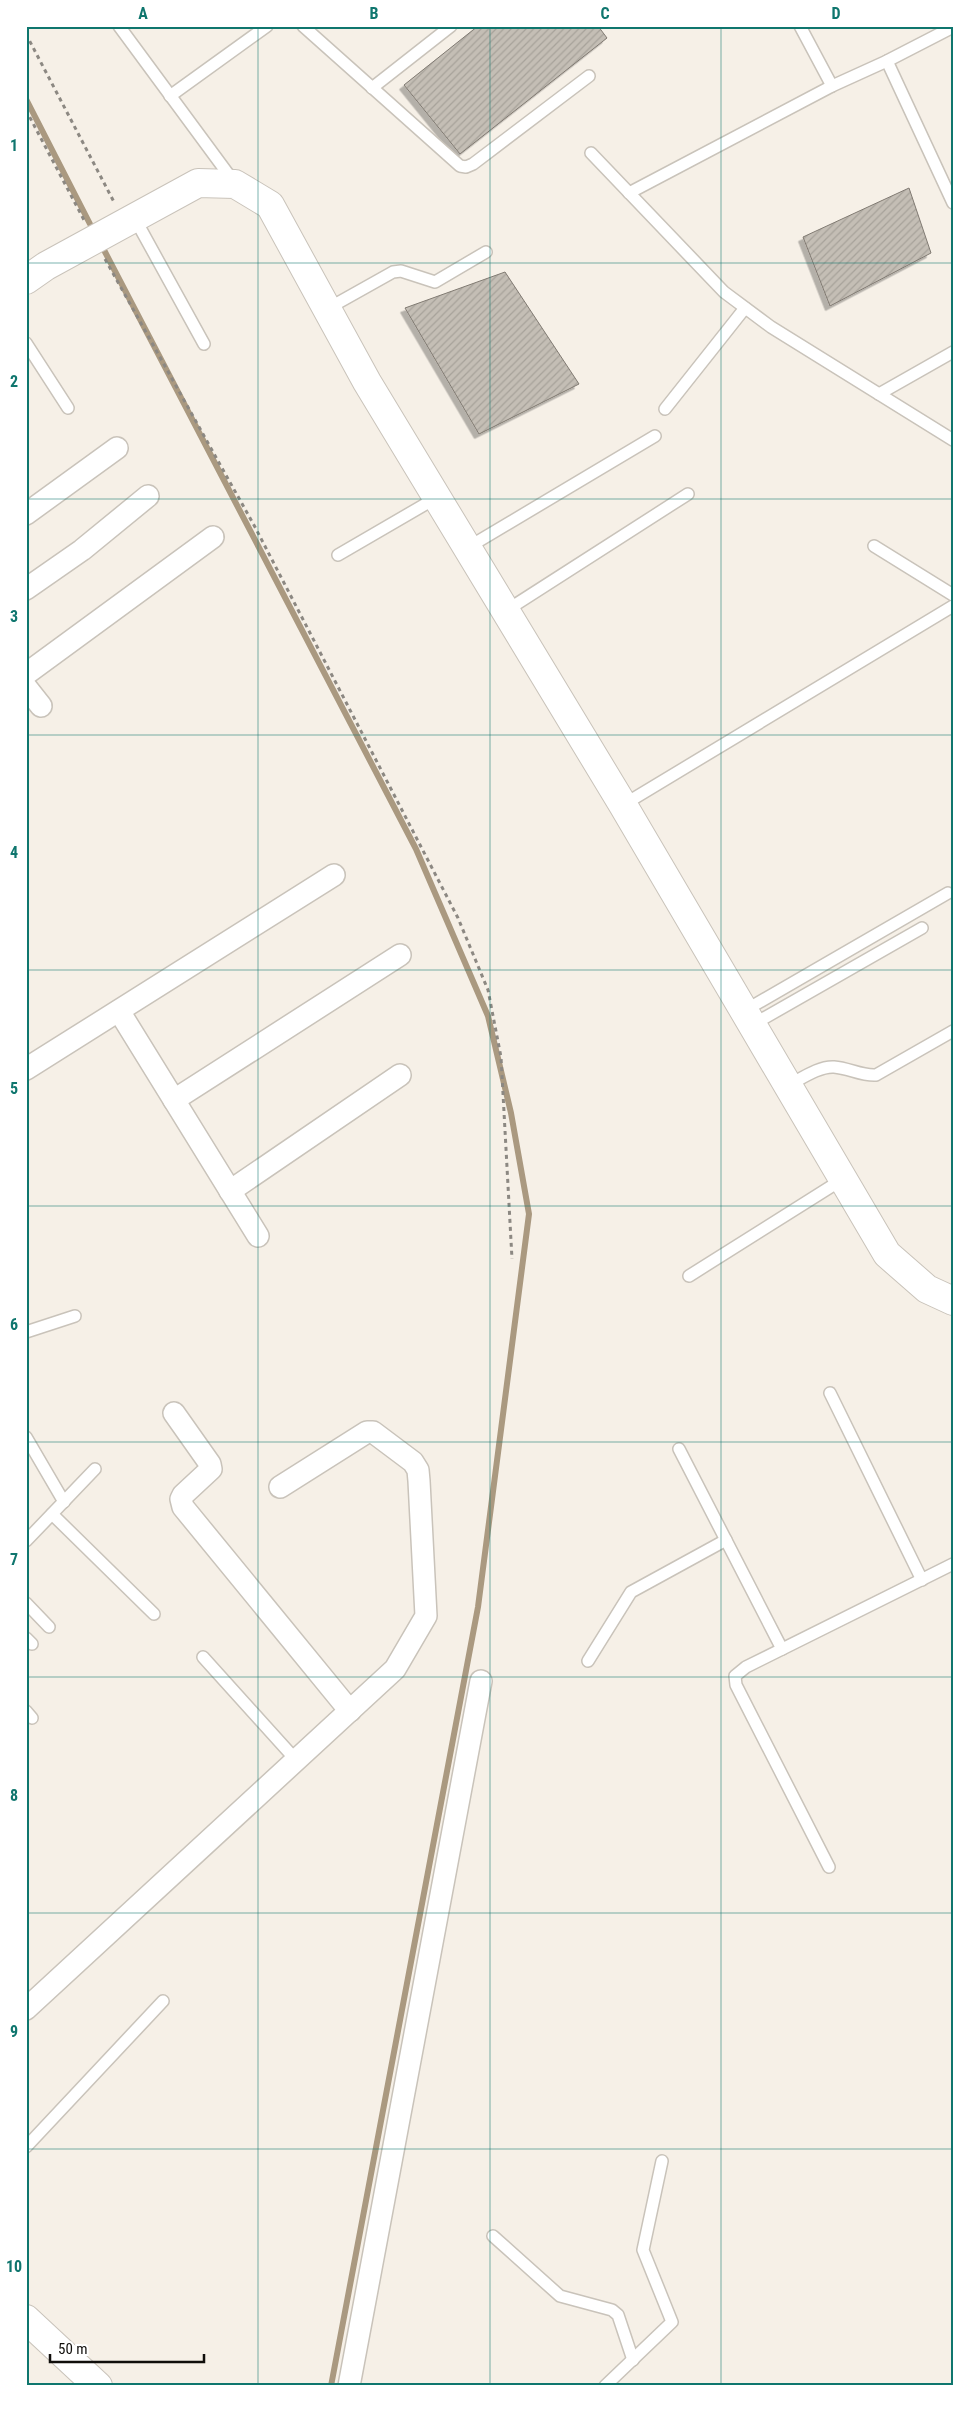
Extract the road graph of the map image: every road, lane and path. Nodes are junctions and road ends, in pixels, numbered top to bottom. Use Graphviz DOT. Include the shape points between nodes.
graph roads {
  1 [pos="119,26"];
  2 [pos="267,26"];
  3 [pos="303,26"];
  4 [pos="451,26"];
  5 [pos="800,26"];
  6 [pos="953,27"];
  7 [pos="26,34"];
  8 [pos="887,61"];
  9 [pos="589,76"];
  10 [pos="832,86"];
  11 [pos="372,88"];
  12 [pos="170,96"];
  13 [pos="26,110"];
  14 [pos="591,153"];
  15 [pos="234,184"];
  16 [pos="629,193"];
  17 [pos="953,203"];
  18 [pos="130,220"];
  19 [pos="94,240"];
  20 [pos="486,252"];
  21 [pos="26,280"];
  22 [pos="745,308"];
  23 [pos="327,309"];
  24 [pos="26,343"];
  25 [pos="204,344"];
  26 [pos="953,352"];
  27 [pos="879,394"];
  28 [pos="68,408"];
  29 [pos="666,409"];
  30 [pos="655,436"];
  31 [pos="953,440"];
  32 [pos="117,448"];
  33 [pos="688,494"];
  34 [pos="148,496"];
  35 [pos="436,498"];
  36 [pos="26,514"];
  37 [pos="213,537"];
  38 [pos="874,546"];
  39 [pos="466,548"];
  40 [pos="338,555"];
  41 [pos="26,589"];
  42 [pos="953,595"];
  43 [pos="953,606"];
  44 [pos="504,612"];
  45 [pos="26,674"];
  46 [pos="26,687"];
  47 [pos="41,706"];
  48 [pos="623,805"];
  49 [pos="334,875"];
  50 [pos="948,894"];
  51 [pos="922,928"];
  52 [pos="400,955"];
  53 [pos="119,1011"];
  54 [pos="747,1018"];
  55 [pos="953,1032"];
  56 [pos="26,1069"];
  57 [pos="400,1075"];
  58 [pos="787,1086"];
  59 [pos="174,1100"];
  60 [pos="843,1179"];
  61 [pos="230,1191"];
  62 [pos="258,1236"];
  63 [pos="512,1259"];
  64 [pos="689,1276"];
  65 [pos="953,1301"];
  66 [pos="75,1316"];
  67 [pos="26,1332"];
  68 [pos="830,1393"];
  69 [pos="174,1413"];
  70 [pos="26,1437"];
  71 [pos="679,1449"];
  72 [pos="95,1470"];
  73 [pos="280,1487"];
  74 [pos="64,1502"];
  75 [pos="52,1514"];
  76 [pos="726,1540"];
  77 [pos="26,1542"];
  78 [pos="953,1564"];
  79 [pos="922,1580"];
  80 [pos="26,1603"];
  81 [pos="154,1614"];
  82 [pos="50,1627"];
  83 [pos="782,1649"];
  84 [pos="203,1658"];
  85 [pos="588,1661"];
  86 [pos="481,1680"];
  87 [pos="350,1711"];
  88 [pos="296,1760"];
  89 [pos="829,1867"];
  90 [pos="162,2001"];
  91 [pos="26,2009"];
  92 [pos="26,2147"];
  93 [pos="662,2161"];
  94 [pos="493,2236"];
  95 [pos="26,2319"];
  96 [pos="633,2360"];
  97 [pos="98,2386"];
  98 [pos="349,2386"];
  99 [pos="605,2386"];
  1 -- 12 [label="lane"];
  2 -- 12 [label="lane"];
  3 -- 11 [label="lane"];
  4 -- 11 [label="lane"];
  5 -- 10 [label="lane"];
  6 -- 8 [label="lane"];
  7 -- 18 [label="path"];
  8 -- 10 [label="lane"];
  8 -- 17 [label="lane"];
  9 -- 11 [label="lane" via="466,167 460,166"];
  10 -- 16 [label="lane"];
  12 -- 15 [label="lane"];
  13 -- 19 [label="path"];
  14 -- 16 [label="lane"];
  15 -- 18 [label="street" via="198,182"];
  15 -- 23 [label="street" via="270,205"];
  16 -- 22 [label="lane" via="724,292"];
  18 -- 19 [label="street"];
  18 -- 25 [label="lane"];
  19 -- 21 [label="street"];
  19 -- 63 [label="path" via="256,527 458,918 488,990 501,1056"];
  20 -- 23 [label="lane" via="435,282 401,271 393,272"];
  22 -- 27 [label="lane"];
  22 -- 29 [label="lane"];
  23 -- 35 [label="street"];
  24 -- 28 [label="lane"];
  26 -- 27 [label="lane"];
  27 -- 31 [label="lane"];
  30 -- 39 [label="lane"];
  32 -- 36 [label="street"];
  33 -- 44 [label="lane"];
  34 -- 41 [label="street" via="82,550"];
  35 -- 39 [label="street"];
  35 -- 40 [label="lane"];
  37 -- 45 [label="street"];
  38 -- 42 [label="lane"];
  39 -- 44 [label="street"];
  43 -- 48 [label="lane"];
  44 -- 48 [label="street"];
  46 -- 47 [label="street"];
  48 -- 54 [label="street"];
  49 -- 53 [label="street"];
  50 -- 54 [label="lane"];
  51 -- 54 [label="lane"];
  52 -- 59 [label="street"];
  53 -- 56 [label="street"];
  53 -- 59 [label="street"];
  54 -- 58 [label="street"];
  55 -- 58 [label="lane" via="876,1075 866,1076 827,1067"];
  57 -- 61 [label="street"];
  58 -- 60 [label="street"];
  59 -- 61 [label="street"];
  60 -- 64 [label="lane"];
  60 -- 65 [label="street" via="888,1254 927,1289"];
  61 -- 62 [label="street"];
  66 -- 67 [label="lane"];
  68 -- 79 [label="lane"];
  69 -- 87 [label="street" via="210,1464 210,1469 183,1495 183,1507"];
  70 -- 74 [label="lane"];
  71 -- 76 [label="lane"];
  72 -- 74 [label="lane"];
  73 -- 87 [label="street" via="366,1432 373,1432 413,1462 418,1470 426,1616 394,1669"];
  74 -- 75 [label="lane"];
  75 -- 77 [label="lane"];
  75 -- 81 [label="lane"];
  76 -- 83 [label="lane"];
  76 -- 85 [label="lane" via="631,1592"];
  78 -- 79 [label="lane"];
  79 -- 83 [label="lane"];
  80 -- 82 [label="lane"];
  83 -- 89 [label="lane" via="746,1667 735,1676 736,1685"];
  84 -- 88 [label="lane"];
  86 -- 98 [label="street"];
  87 -- 88 [label="street"];
  88 -- 91 [label="street"];
  90 -- 92 [label="lane"];
  93 -- 96 [label="lane" via="643,2250 672,2322"];
  94 -- 96 [label="lane" via="560,2296 612,2310 618,2315"];
  95 -- 97 [label="street"];
  96 -- 99 [label="lane"];
}
